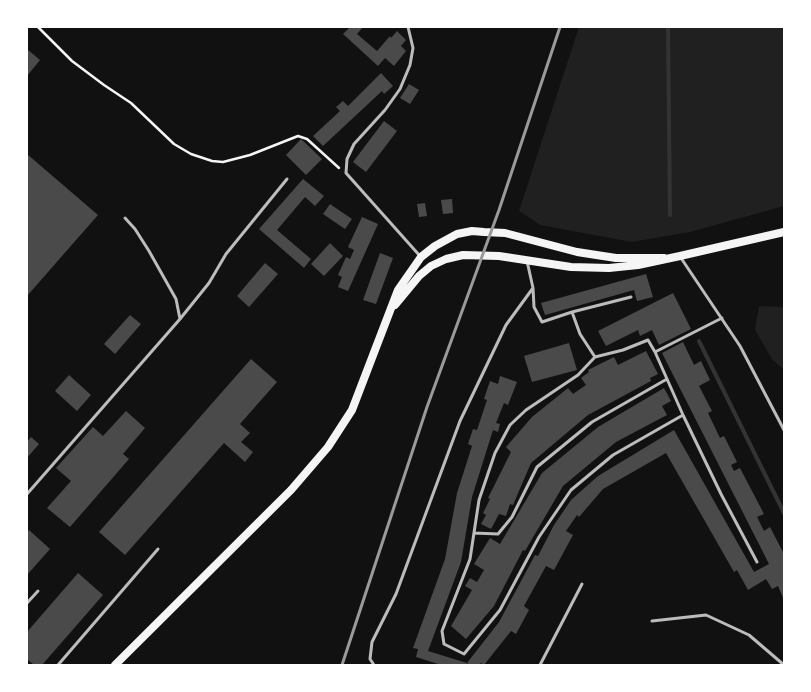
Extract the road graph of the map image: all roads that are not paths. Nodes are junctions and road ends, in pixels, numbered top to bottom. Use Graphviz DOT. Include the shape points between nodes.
graph roads {
  1 [pos="408,27"];
  2 [pos="287,179"];
  3 [pos="125,218"];
  4 [pos="784,232"];
  5 [pos="680,256"];
  6 [pos="421,257"];
  7 [pos="664,258"];
  8 [pos="527,261"];
  9 [pos="533,288"];
  10 [pos="631,297"];
  11 [pos="391,309"];
  12 [pos="572,312"];
  13 [pos="722,318"];
  14 [pos="180,319"];
  15 [pos="655,352"];
  16 [pos="595,357"];
  17 [pos="667,379"];
  18 [pos="683,415"];
  19 [pos="784,430"];
  20 [pos="27,494"];
  21 [pos="474,533"];
  22 [pos="158,549"];
  23 [pos="757,562"];
  24 [pos="582,584"];
  25 [pos="38,591"];
  26 [pos="27,603"];
  27 [pos="652,622"];
  28 [pos="58,665"];
  29 [pos="115,665"];
  30 [pos="374,665"];
  31 [pos="540,665"];
  32 [pos="784,665"];
  1 -- 6 [label="lane" via="413,48 410,65 400,89 354,144 347,159 346,173"];
  2 -- 14 [label="lane" via="226,254 209,283"];
  3 -- 14 [label="lane" via="149,251 176,299"];
  4 -- 5 [label="main road"];
  5 -- 7 [label="main road"];
  5 -- 13 [label="lane"];
  6 -- 7 [label="main road" via="457,234 472,231 505,233 577,252 616,258"];
  6 -- 11 [label="main road" via="398,290"];
  7 -- 8 [label="main road" via="638,265 609,268 571,267"];
  8 -- 9 [label="lane"];
  8 -- 11 [label="main road" via="477,254 446,259 431,266 419,276"];
  9 -- 12 [label="lane" via="534,307 542,322"];
  9 -- 30 [label="lane" via="506,325 460,421 396,594 372,642 370,659"];
  10 -- 12 [label="lane"];
  11 -- 29 [label="main road" via="352,410 328,448 291,490"];
  12 -- 16 [label="lane" via="580,334"];
  13 -- 15 [label="lane"];
  13 -- 19 [label="lane" via="740,346"];
  14 -- 20 [label="lane"];
  15 -- 16 [label="lane" via="648,340"];
  15 -- 17 [label="lane"];
  16 -- 21 [label="lane" via="578,375 526,410 510,424 495,453 479,500"];
  17 -- 18 [label="lane"];
  17 -- 21 [label="lane" via="592,422 537,467 512,517 498,534"];
  18 -- 21 [label="lane" via="613,455 571,490 539,537 500,610 464,654 444,644 442,631 470,559"];
  18 -- 23 [label="lane"];
  22 -- 28 [label="lane"];
  24 -- 31 [label="lane"];
  25 -- 26 [label="lane"];
  27 -- 32 [label="lane" via="706,615 749,635"];
}
